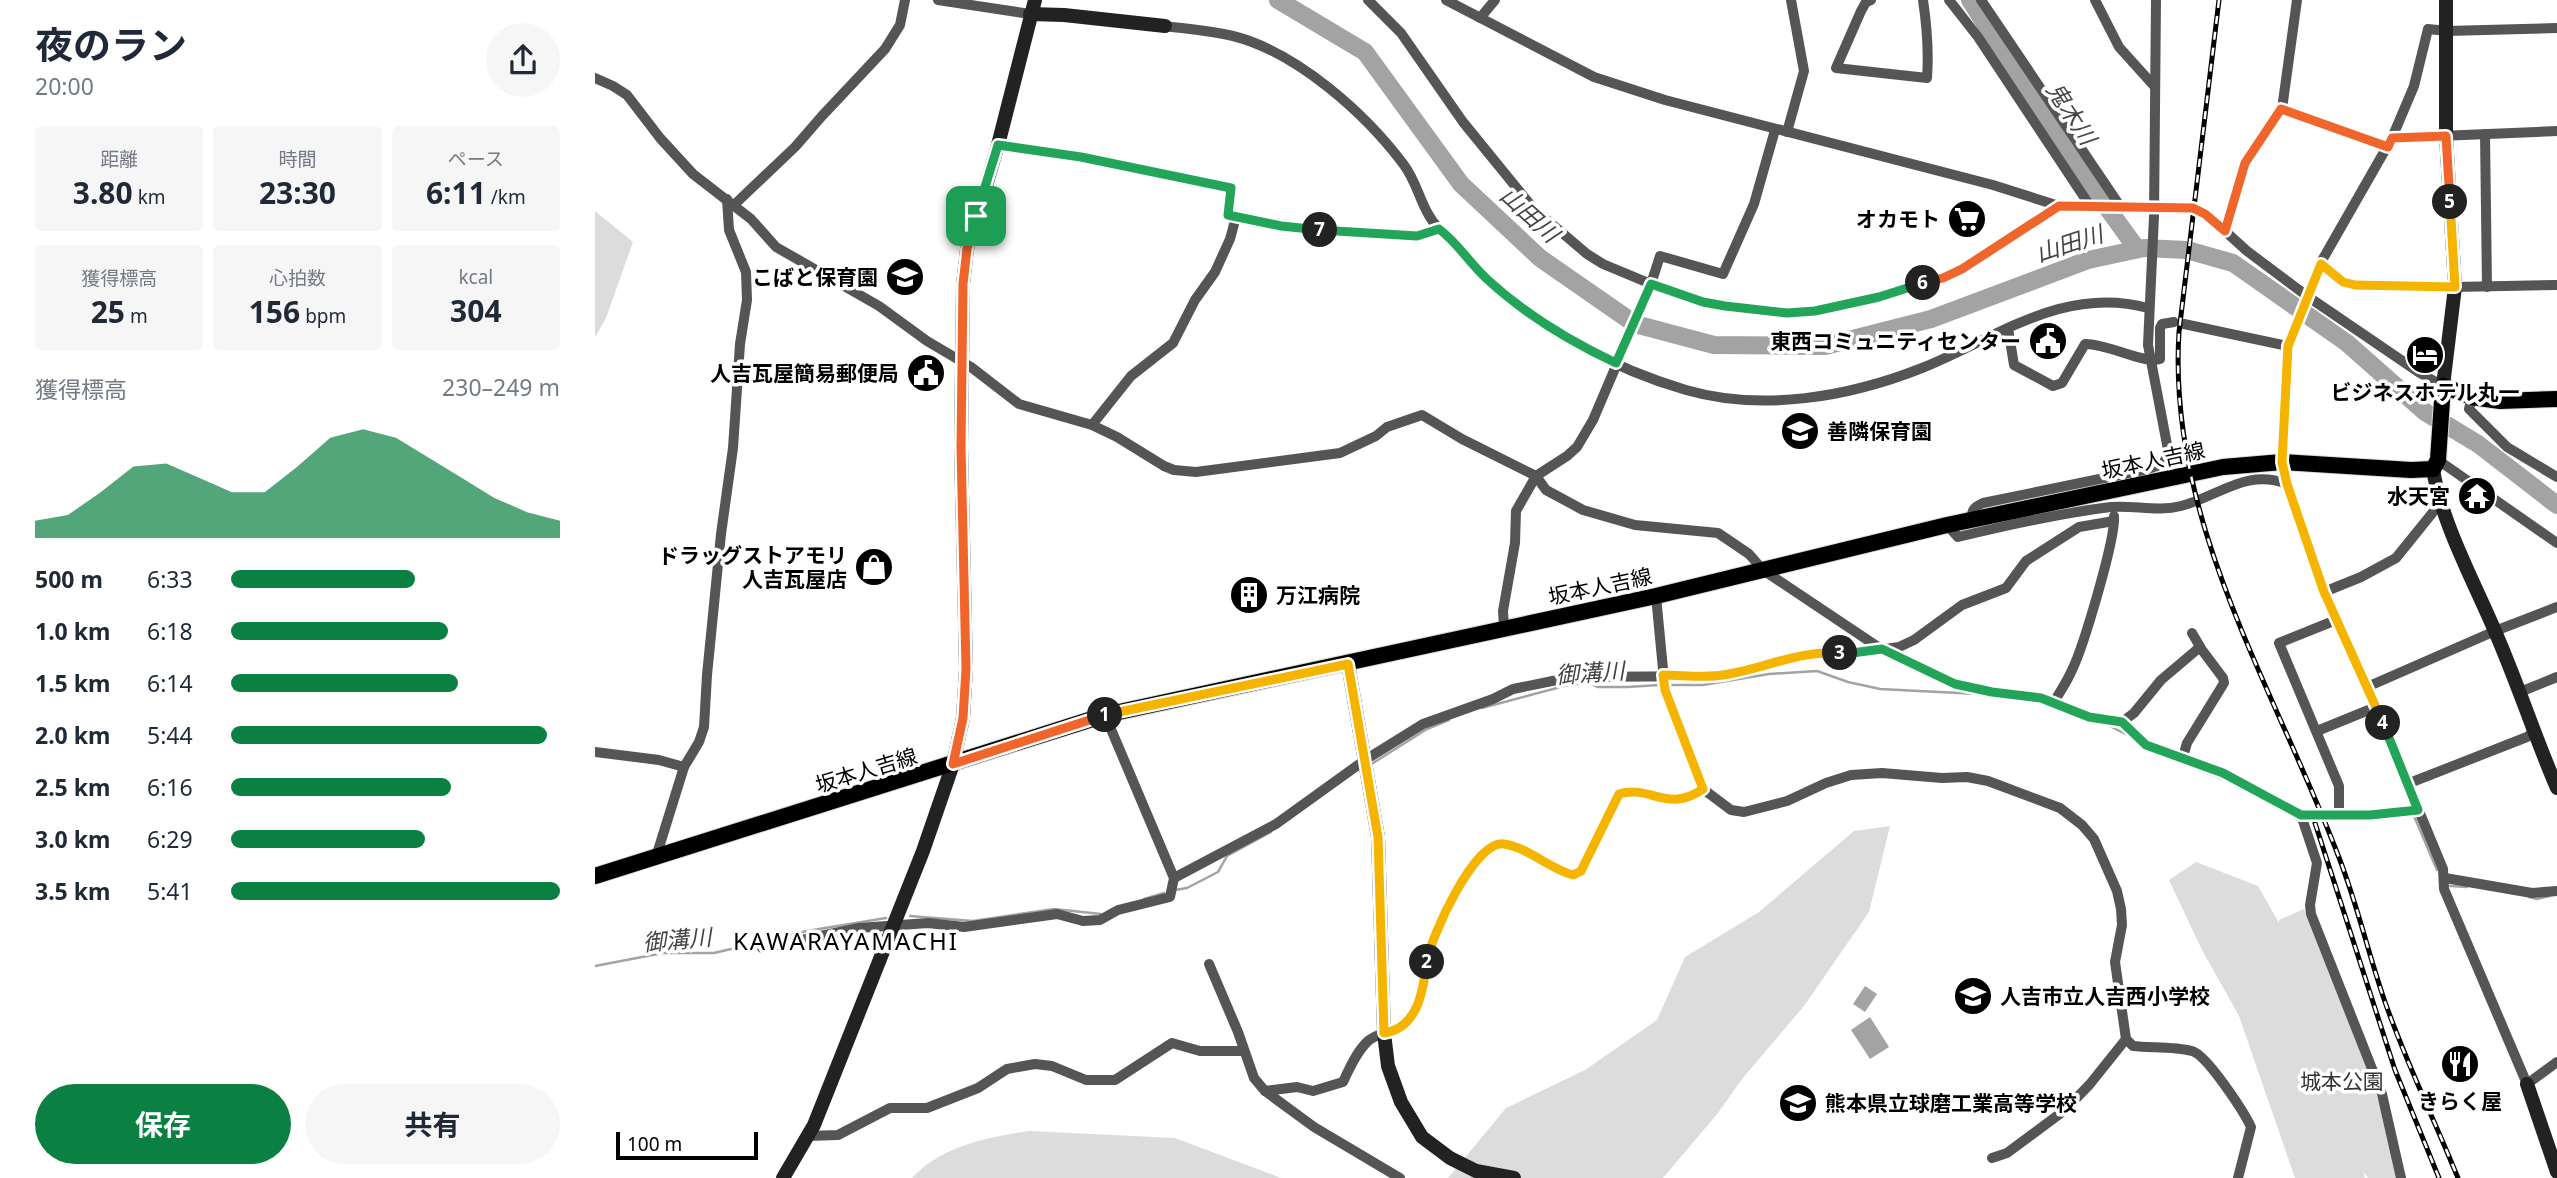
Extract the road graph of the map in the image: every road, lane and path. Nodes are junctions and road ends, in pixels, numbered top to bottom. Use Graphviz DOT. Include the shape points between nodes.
graph roads {
  1 [pos="905,0"];
  2 [pos="939,0"];
  3 [pos="1368,0"];
  4 [pos="1446,0"];
  5 [pos="1495,0"];
  6 [pos="1791,0"];
  7 [pos="1871,0"];
  8 [pos="1923,0"];
  9 [pos="1949,0"];
  10 [pos="1981,0"];
  11 [pos="2095,0"];
  12 [pos="2156,0"];
  13 [pos="2297,0"];
  14 [pos="2446,0"];
  15 [pos="1033,7"];
  16 [pos="1479,18"];
  17 [pos="1165,26"];
  18 [pos="2557,28"];
  19 [pos="2447,31"];
  20 [pos="595,79"];
  21 [pos="2155,88"];
  22 [pos="2281,109"];
  23 [pos="1775,130"];
  24 [pos="2557,131"];
  25 [pos="1787,132"];
  26 [pos="2485,134"];
  27 [pos="2446,136"];
  28 [pos="2390,143"];
  29 [pos="998,145"];
  30 [pos="731,202"];
  31 [pos="2059,206"];
  32 [pos="2091,206"];
  33 [pos="2120,206"];
  34 [pos="2154,211"];
  35 [pos="1236,217"];
  36 [pos="1439,229"];
  37 [pos="2225,231"];
  38 [pos="2321,264"];
  39 [pos="1651,284"];
  40 [pos="2557,285"];
  41 [pos="2487,286"];
  42 [pos="2455,287"];
  43 [pos="2307,296"];
  44 [pos="2149,304"];
  45 [pos="2008,328"];
  46 [pos="2288,346"];
  47 [pos="2150,361"];
  48 [pos="1616,363"];
  49 [pos="963,364"];
  50 [pos="2442,391"];
  51 [pos="2472,397"];
  52 [pos="2557,399"];
  53 [pos="1092,425"];
  54 [pos="2282,462"];
  55 [pos="2435,464"];
  56 [pos="1536,476"];
  57 [pos="2557,477"];
  58 [pos="2287,484"];
  59 [pos="2442,502"];
  60 [pos="2112,507"];
  61 [pos="1972,520"];
  62 [pos="2114,521"];
  63 [pos="1947,525"];
  64 [pos="2557,543"];
  65 [pos="1763,570"];
  66 [pos="2324,592"];
  67 [pos="1656,596"];
  68 [pos="2557,607"];
  69 [pos="2336,620"];
  70 [pos="1504,627"];
  71 [pos="2495,631"];
  72 [pos="2192,633"];
  73 [pos="2200,647"];
  74 [pos="1882,649"];
  75 [pos="1348,664"];
  76 [pos="1663,675"];
  77 [pos="2557,677"];
  78 [pos="2367,687"];
  79 [pos="2520,692"];
  80 [pos="2053,704"];
  81 [pos="2376,707"];
  82 [pos="1105,715"];
  83 [pos="2122,722"];
  84 [pos="2316,731"];
  85 [pos="2533,732"];
  86 [pos="595,752"];
  87 [pos="1365,760"];
  88 [pos="2182,760"];
  89 [pos="953,764"];
  90 [pos="684,767"];
  91 [pos="2407,784"];
  92 [pos="2557,788"];
  93 [pos="1703,789"];
  94 [pos="2418,810"];
  95 [pos="2301,815"];
  96 [pos="2339,815"];
  97 [pos="656,857"];
  98 [pos="595,876"];
  99 [pos="1174,878"];
  100 [pos="2445,878"];
  101 [pos="2557,891"];
  102 [pos="893,925"];
  103 [pos="762,948"];
  104 [pos="1209,964"];
  105 [pos="1384,1033"];
  106 [pos="2126,1038"];
  107 [pos="1243,1051"];
  108 [pos="2557,1062"];
  109 [pos="2526,1084"];
  110 [pos="1265,1091"];
  111 [pos="807,1136"];
  112 [pos="1992,1158"];
  113 [pos="2557,1172"];
  114 [pos="783,1178"];
  115 [pos="1400,1178"];
  116 [pos="1514,1178"];
  117 [pos="2238,1178"];
  118 [pos="2401,1178"];
  1 -- 30 [label="street" via="900,25 885,50 795,147"];
  2 -- 15 [label="street"];
  3 -- 39 [label="street" via="1401,33 1533,208 1587,254"];
  4 -- 16 [label="street"];
  5 -- 16 [label="street"];
  6 -- 25 [label="street" via="1804,71"];
  7 -- 8 [label="street" via="1861,11 1836,68 1927,78 1930,44"];
  9 -- 32 [label="street"];
  10 -- 33 [label="street"];
  11 -- 21 [label="street" via="2119,47"];
  12 -- 21 [label="street"];
  13 -- 22 [label="street"];
  14 -- 19 [label="street"];
  15 -- 17 [label="street" via="1064,15"];
  15 -- 29 [label="street"];
  16 -- 23 [label="street" via="1594,77"];
  17 -- 36 [label="street" via="1235,36 1277,54 1333,89 1394,152"];
  18 -- 19 [label="street"];
  19 -- 27 [label="street"];
  19 -- 28 [label="street" via="2428,29 2414,86"];
  20 -- 30 [label="street" via="627,95 693,174"];
  21 -- 34 [label="street"];
  22 -- 28 [label="street"];
  22 -- 37 [label="street" via="2245,163"];
  23 -- 25 [label="street"];
  23 -- 39 [label="street" via="1754,204 1723,274 1660,256"];
  24 -- 26 [label="street"];
  25 -- 31 [label="street"];
  26 -- 27 [label="street"];
  26 -- 41 [label="street"];
  27 -- 28 [label="street"];
  27 -- 42 [label="street"];
  28 -- 38 [label="street"];
  29 -- 35 [label="street" via="1231,188 1228,215"];
  29 -- 49 [label="street" via="967,249"];
  30 -- 49 [label="street" via="776,247 879,306"];
  30 -- 90 [label="street" via="729,230 747,272 747,300 704,727"];
  31 -- 32 [label="street"];
  31 -- 39 [label="street" via="1943,278 1815,311 1787,313 1725,306"];
  32 -- 33 [label="street"];
  33 -- 34 [label="street"];
  34 -- 37 [label="street" via="2193,208"];
  34 -- 44 [label="street"];
  35 -- 36 [label="street" via="1313,230 1417,236"];
  35 -- 53 [label="street" via="1215,272 1173,343 1131,376"];
  36 -- 48 [label="street" via="1517,306 1567,339"];
  37 -- 43 [label="street"];
  38 -- 42 [label="street" via="2343,282 2355,285"];
  38 -- 43 [label="street"];
  39 -- 48 [label="street"];
  40 -- 41 [label="street"];
  41 -- 42 [label="street"];
  42 -- 50 [label="street"];
  43 -- 46 [label="street"];
  43 -- 50 [label="street"];
  44 -- 45 [label="street" via="2077,304"];
  44 -- 47 [label="street"];
  45 -- 47 [label="street" via="2014,365 2053,386 2062,383 2085,344 2112,347"];
  45 -- 48 [label="street" via="1922,368 1859,388 1783,400 1752,401 1685,390"];
  46 -- 47 [label="street" via="2179,323 2162,324 2159,359"];
  46 -- 54 [label="street"];
  47 -- 61 [label="street" via="2169,455 2162,464 1983,503 1971,513"];
  48 -- 56 [label="street" via="1577,447"];
  49 -- 53 [label="street" via="1019,404"];
  49 -- 89 [label="street" via="966,669 963,718"];
  50 -- 51 [label="main road"];
  50 -- 55 [label="main road"];
  51 -- 52 [label="main road"];
  51 -- 57 [label="street" via="2469,409 2482,425 2507,447"];
  53 -- 56 [label="street" via="1164,466 1196,472 1340,453 1387,427 1422,415"];
  54 -- 55 [label="main road, 坂本人吉線" via="2410,470"];
  54 -- 58 [label="street"];
  54 -- 61 [label="main road, 坂本人吉線" via="2223,467"];
  55 -- 59 [label="street"];
  55 -- 64 [label="street"];
  56 -- 65 [label="street" via="1545,490 1598,515 1635,525 1718,533"];
  56 -- 70 [label="street" via="1516,511"];
  58 -- 60 [label="street" via="2260,477 2177,507"];
  58 -- 66 [label="street"];
  59 -- 66 [label="street" via="2396,558"];
  59 -- 71 [label="street"];
  60 -- 62 [label="street"];
  60 -- 63 [label="street" via="1958,537"];
  61 -- 63 [label="main road, 坂本人吉線"];
  62 -- 74 [label="street" via="2079,527 2026,561 2006,588 1962,605 1915,640"];
  62 -- 80 [label="street" via="2073,670"];
  63 -- 65 [label="main road, 坂本人吉線"];
  65 -- 67 [label="main road, 坂本人吉線"];
  65 -- 74 [label="street"];
  66 -- 69 [label="street"];
  67 -- 70 [label="main road, 坂本人吉線"];
  67 -- 76 [label="street"];
  68 -- 71 [label="street"];
  69 -- 78 [label="street"];
  69 -- 84 [label="street" via="2279,643"];
  70 -- 75 [label="main road, 坂本人吉線"];
  71 -- 78 [label="street"];
  71 -- 79 [label="street"];
  72 -- 73 [label="street"];
  73 -- 83 [label="street"];
  73 -- 88 [label="street" via="2224,683 2187,743"];
  74 -- 76 [label="street" via="1823,651 1720,676"];
  74 -- 80 [label="street" via="1955,684"];
  75 -- 82 [label="main road, 坂本人吉線"];
  75 -- 87 [label="street"];
  76 -- 87 [label="street" via="1572,677 1513,689 1423,724"];
  76 -- 93 [label="street"];
  77 -- 79 [label="street"];
  78 -- 81 [label="street"];
  79 -- 85 [label="street"];
  80 -- 83 [label="street"];
  81 -- 84 [label="street"];
  81 -- 91 [label="street"];
  82 -- 89 [label="main road, 坂本人吉線"];
  82 -- 99 [label="street"];
  83 -- 88 [label="street" via="2146,745"];
  84 -- 96 [label="street" via="2339,786"];
  85 -- 91 [label="street"];
  85 -- 92 [label="street"];
  86 -- 90 [label="street"];
  87 -- 99 [label="street" via="1276,824"];
  87 -- 105 [label="street" via="1378,837"];
  88 -- 95 [label="street" via="2223,773"];
  89 -- 97 [label="main road, 坂本人吉線"];
  89 -- 102 [label="street"];
  90 -- 97 [label="street"];
  91 -- 94 [label="street"];
  93 -- 105 [label="street" via="1691,798 1667,801 1632,791 1619,794 1581,871 1573,875 1511,846 1493,846 1455,891 1427,957 1414,1013 1397,1031"];
  93 -- 106 [label="street" via="1731,810 1744,812 1787,801 1851,775 1967,777 2060,808 2094,839 2117,891 2122,925 2115,962"];
  94 -- 96 [label="street"];
  94 -- 100 [label="street"];
  95 -- 96 [label="street"];
  95 -- 118 [label="street" via="2317,863 2311,914 2382,1094"];
  97 -- 98 [label="main road, 坂本人吉線"];
  99 -- 102 [label="street" via="1170,898 1118,910 1100,920 1057,914 964,927"];
  100 -- 101 [label="street" via="2532,893"];
  100 -- 109 [label="street" via="2444,889"];
  102 -- 103 [label="street"];
  102 -- 111 [label="street"];
  104 -- 107 [label="street"];
  105 -- 110 [label="street" via="1368,1042 1343,1082 1313,1091 1297,1087"];
  105 -- 116 [label="street" via="1388,1066 1401,1102 1422,1138 1476,1171"];
  106 -- 112 [label="street" via="2066,1110 2007,1153"];
  106 -- 117 [label="street" via="2133,1046 2193,1051 2203,1058 2252,1127"];
  107 -- 110 [label="street"];
  107 -- 111 [label="street" via="1200,1051 1172,1043 1115,1080 1086,1080 1035,1064 1007,1069 978,1088 927,1108 890,1108 838,1135"];
  108 -- 109 [label="street"];
  109 -- 113 [label="street"];
  110 -- 115 [label="street" via="1314,1127"];
  111 -- 114 [label="street"];
}
